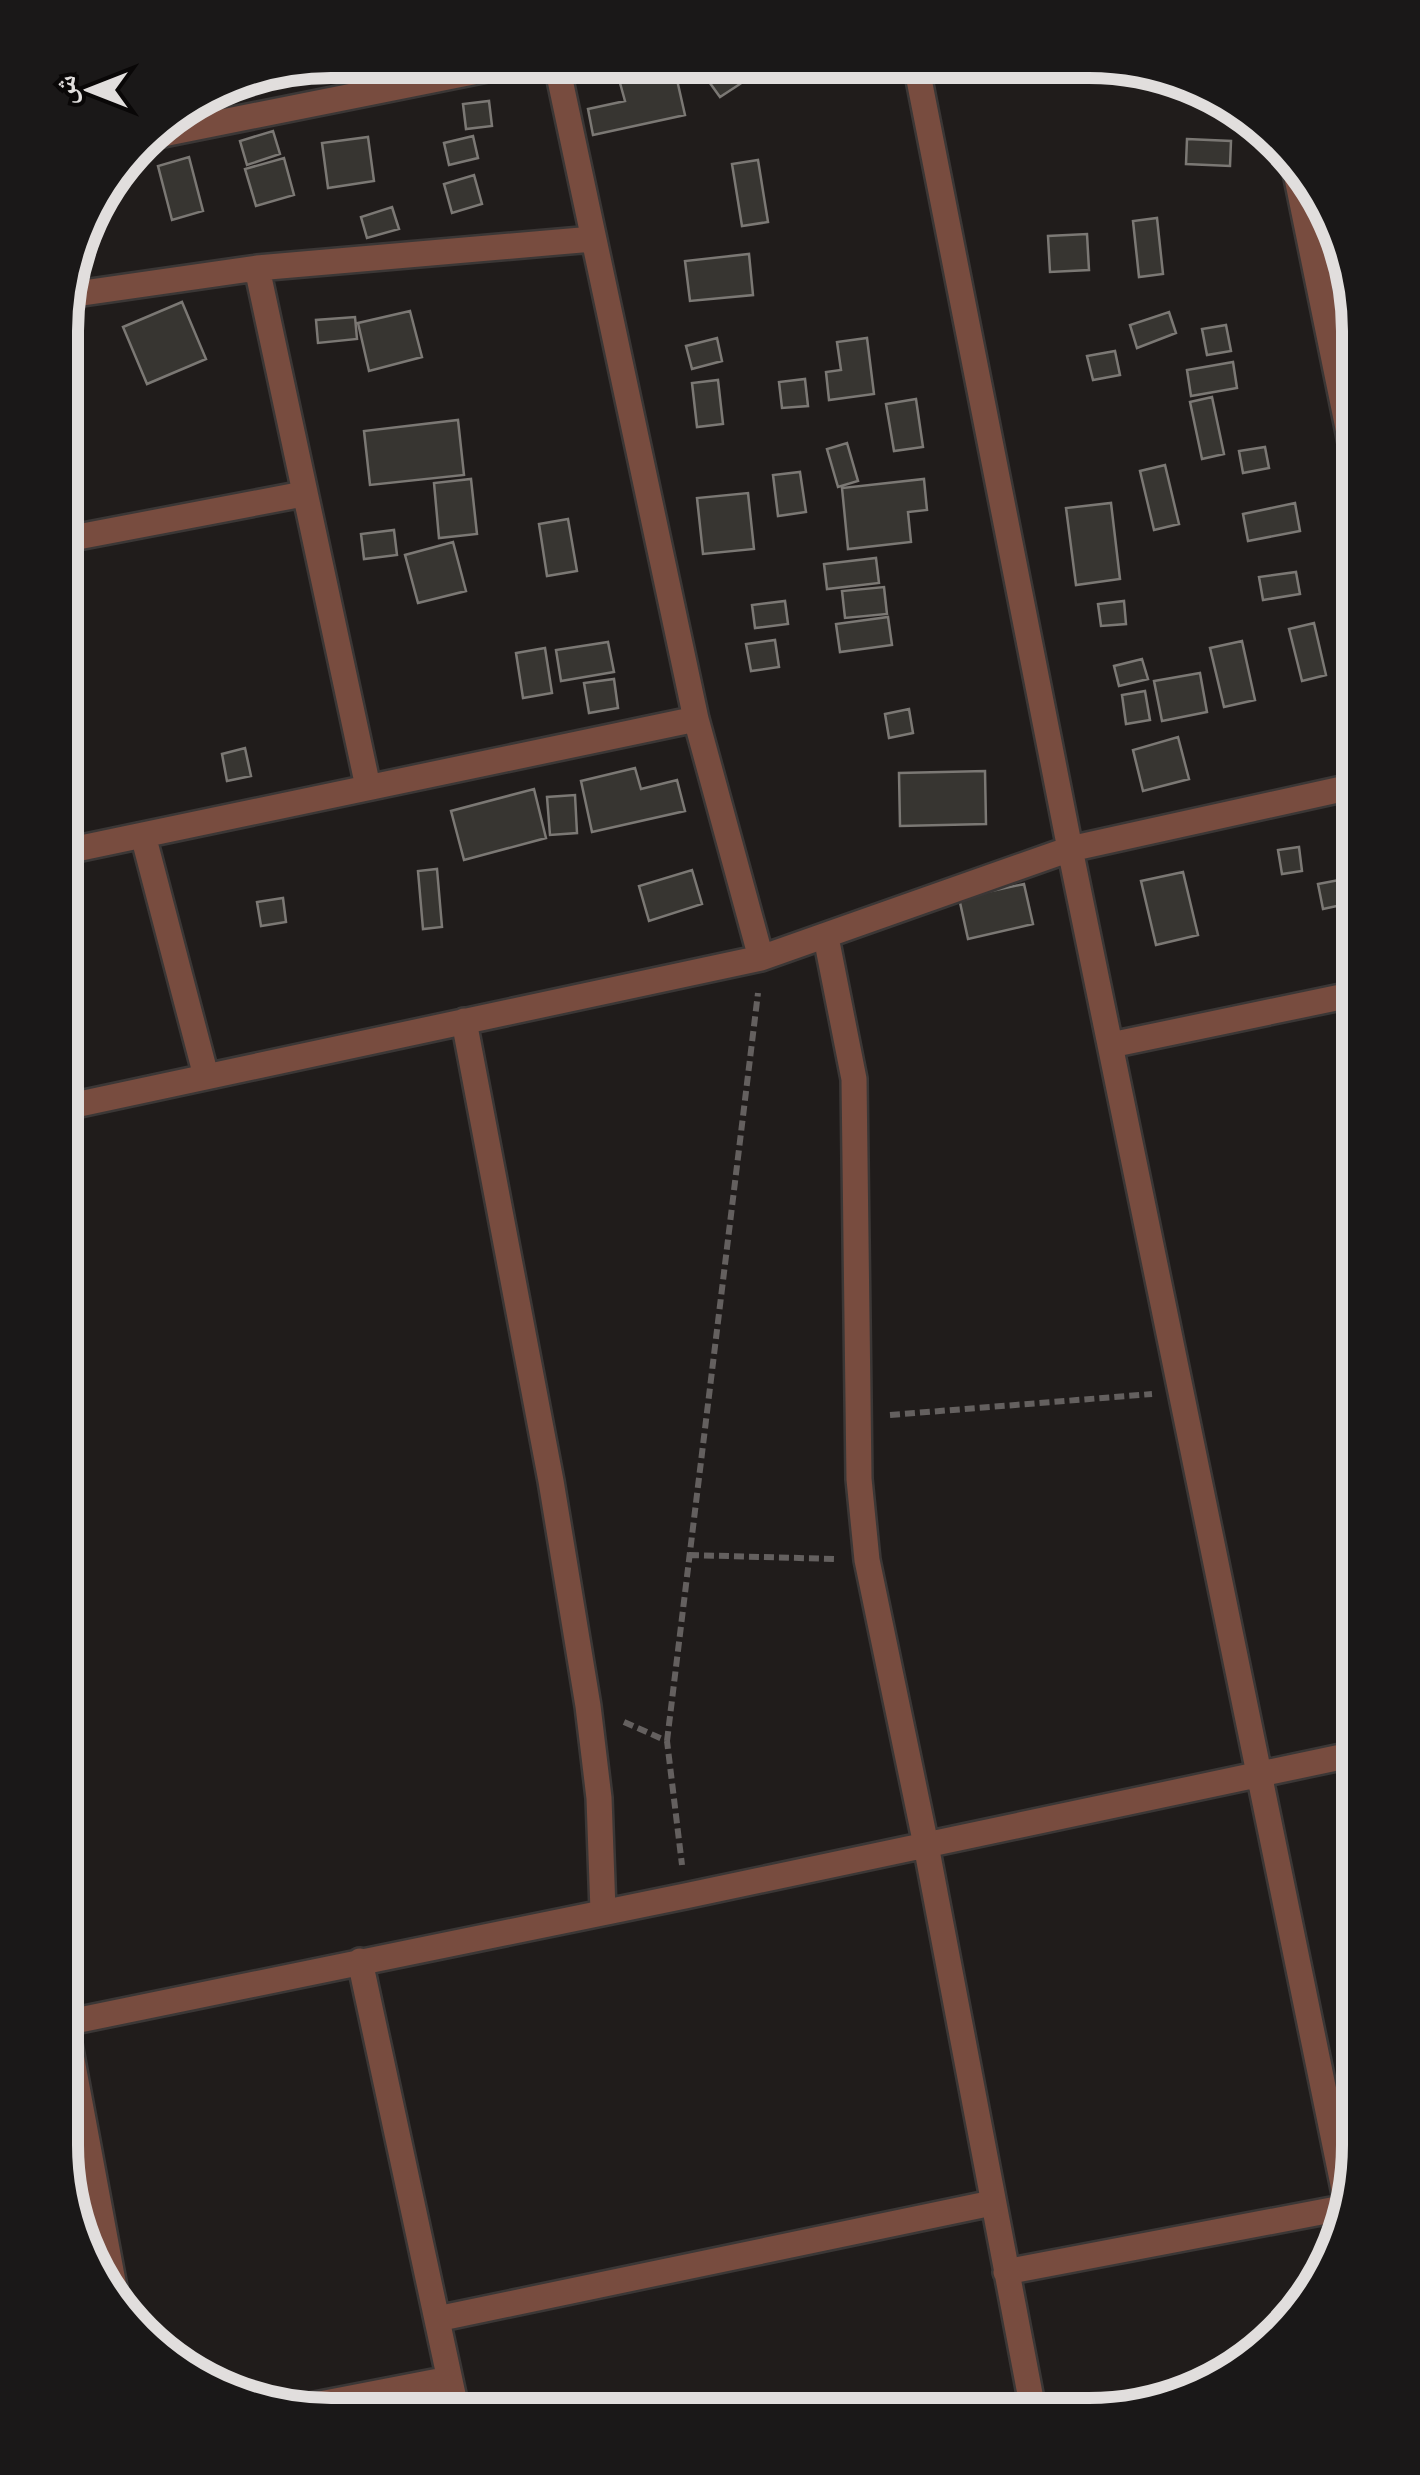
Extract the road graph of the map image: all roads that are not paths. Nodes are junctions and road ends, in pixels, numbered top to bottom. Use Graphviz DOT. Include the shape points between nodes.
graph roads {
  1 [pos="447,77"];
  2 [pos="559,77"];
  3 [pos="919,77"];
  4 [pos="174,132"];
  5 [pos="1299,189"];
  6 [pos="593,239"];
  7 [pos="257,268"];
  8 [pos="1335,273"];
  9 [pos="1317,276"];
  10 [pos="81,293"];
  11 [pos="1342,398"];
  12 [pos="304,494"];
  13 [pos="78,537"];
  14 [pos="696,719"];
  15 [pos="368,788"];
  16 [pos="1342,788"];
  17 [pos="142,834"];
  18 [pos="78,848"];
  19 [pos="1070,849"];
  20 [pos="826,937"];
  21 [pos="762,958"];
  22 [pos="1342,996"];
  23 [pos="464,1022"];
  24 [pos="1111,1045"];
  25 [pos="206,1076"];
  26 [pos="78,1104"];
  27 [pos="1342,1758"];
  28 [pos="1259,1774"];
  29 [pos="926,1845"];
  30 [pos="603,1911"];
  31 [pos="360,1961"];
  32 [pos="78,2020"];
  33 [pos="78,2101"];
  34 [pos="1341,2173"];
  35 [pos="992,2203"];
  36 [pos="1334,2210"];
  37 [pos="111,2270"];
  38 [pos="1006,2272"];
  39 [pos="437,2319"];
  40 [pos="449,2379"];
  41 [pos="351,2398"];
  42 [pos="453,2398"];
  43 [pos="1031,2398"];
  1 -- 4 [label="street"];
  2 -- 6 [label="street"];
  3 -- 19 [label="street"];
  5 -- 9 [label="street"];
  6 -- 7 [label="street"];
  6 -- 14 [label="street"];
  7 -- 10 [label="street"];
  7 -- 12 [label="street"];
  8 -- 9 [label="street"];
  9 -- 11 [label="street"];
  12 -- 13 [label="street"];
  12 -- 15 [label="street"];
  14 -- 15 [label="street"];
  14 -- 21 [label="street"];
  15 -- 17 [label="street"];
  16 -- 19 [label="street"];
  17 -- 18 [label="street"];
  17 -- 25 [label="street"];
  19 -- 20 [label="street"];
  19 -- 24 [label="street"];
  20 -- 21 [label="street"];
  20 -- 29 [label="street" via="854,1079 859,1480 867,1560"];
  21 -- 23 [label="street"];
  22 -- 24 [label="street"];
  23 -- 25 [label="street"];
  23 -- 30 [label="street" via="588,1706"];
  24 -- 28 [label="street"];
  25 -- 26 [label="street"];
  27 -- 28 [label="street"];
  28 -- 29 [label="street"];
  28 -- 34 [label="street"];
  29 -- 30 [label="street"];
  29 -- 35 [label="street"];
  30 -- 31 [label="street"];
  31 -- 32 [label="street"];
  31 -- 39 [label="street"];
  33 -- 37 [label="street"];
  35 -- 38 [label="street"];
  35 -- 39 [label="street"];
  36 -- 38 [label="street"];
  38 -- 43 [label="street"];
  39 -- 40 [label="street"];
  40 -- 41 [label="street"];
  40 -- 42 [label="street"];
}
